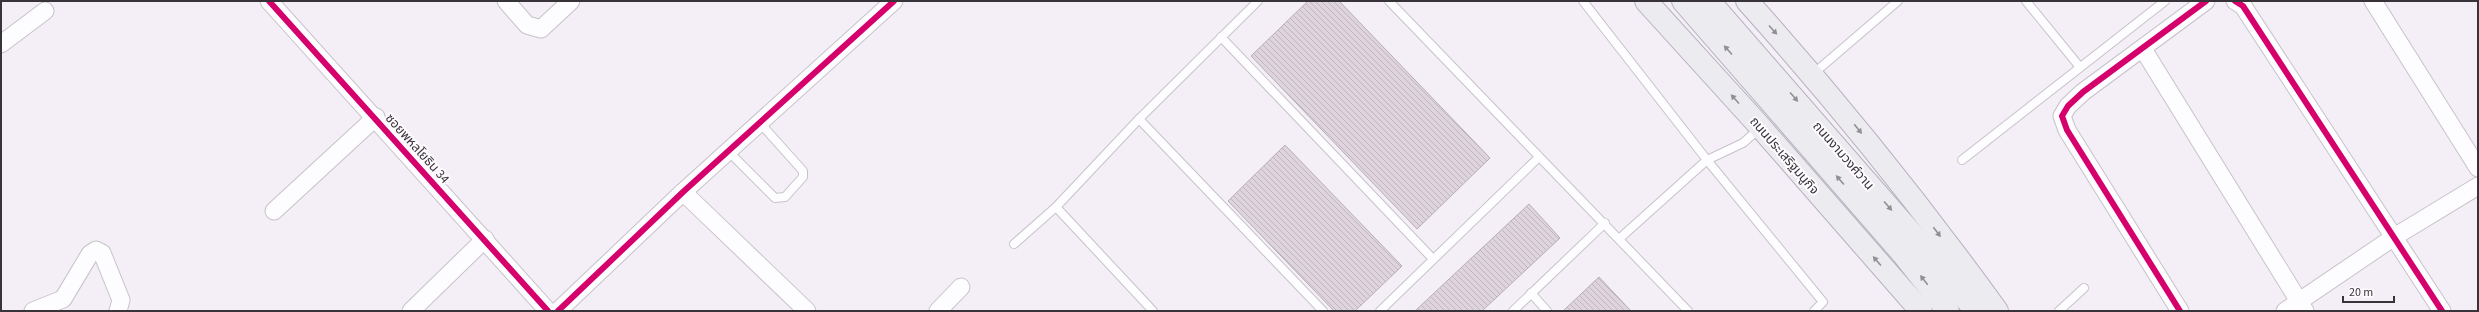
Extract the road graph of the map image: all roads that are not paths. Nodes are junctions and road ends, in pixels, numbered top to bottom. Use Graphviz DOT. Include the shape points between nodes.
graph roads {
  1 [pos="269,1"];
  2 [pos="506,1"];
  3 [pos="571,1"];
  4 [pos="894,1"];
  5 [pos="1258,1"];
  6 [pos="1389,1"];
  7 [pos="1583,1"];
  8 [pos="1646,1"];
  9 [pos="1683,1"];
  10 [pos="1709,1"];
  11 [pos="1747,1"];
  12 [pos="1898,1"];
  13 [pos="2026,1"];
  14 [pos="2165,1"];
  15 [pos="2206,1"];
  16 [pos="2235,1"];
  17 [pos="2373,1"];
  18 [pos="45,11"];
  19 [pos="1221,37"];
  20 [pos="1,44"];
  21 [pos="2143,49"];
  22 [pos="2079,66"];
  23 [pos="1814,74"];
  24 [pos="376,117"];
  25 [pos="1139,119"];
  26 [pos="760,123"];
  27 [pos="1761,128"];
  28 [pos="728,151"];
  29 [pos="1538,158"];
  30 [pos="1707,160"];
  31 [pos="1962,160"];
  32 [pos="2478,168"];
  33 [pos="2478,186"];
  34 [pos="683,192"];
  35 [pos="1056,207"];
  36 [pos="274,211"];
  37 [pos="1605,223"];
  38 [pos="2394,237"];
  39 [pos="485,239"];
  40 [pos="1619,239"];
  41 [pos="1014,244"];
  42 [pos="1433,258"];
  43 [pos="961,287"];
  44 [pos="2084,288"];
  45 [pos="1532,294"];
  46 [pos="2302,307"];
  47 [pos="32,311"];
  48 [pos="118,311"];
  49 [pos="411,311"];
  50 [pos="548,311"];
  51 [pos="558,311"];
  52 [pos="807,311"];
  53 [pos="938,311"];
  54 [pos="1153,311"];
  55 [pos="1323,311"];
  56 [pos="1380,311"];
  57 [pos="1513,311"];
  58 [pos="1547,311"];
  59 [pos="1688,311"];
  60 [pos="1814,311"];
  61 [pos="1921,311"];
  62 [pos="1948,311"];
  63 [pos="1976,311"];
  64 [pos="1997,311"];
  65 [pos="2059,311"];
  66 [pos="2180,311"];
  67 [pos="2285,311"];
  68 [pos="2442,311"];
  1 -- 24 [label="street, ซอยพหลโยธิน 34"];
  2 -- 3 [label="street" via="527,24 541,29"];
  4 -- 26 [label="street"];
  5 -- 19 [label="lane"];
  6 -- 29 [label="lane"];
  7 -- 30 [label="lane"];
  27 -- 8 [label="main road, ถนนประเสริฐมนูกิจ, one-way"];
  62 -- 9 [label="main road, ถนนงามวงศ์วาน, one-way" via="1903,254"];
  10 -- 63 [label="main road, ถนนงามวงศ์วาน, one-way"];
  11 -- 23 [label="main road, one-way"];
  12 -- 23 [label="lane"];
  13 -- 22 [label="lane"];
  14 -- 22 [label="lane"];
  15 -- 21 [label="street"];
  16 -- 38 [label="street" via="2243,6"];
  17 -- 32 [label="street"];
  18 -- 20 [label="street"];
  19 -- 25 [label="lane"];
  19 -- 42 [label="lane"];
  21 -- 46 [label="street"];
  21 -- 66 [label="street" via="2083,92 2068,106 2062,116 2067,130"];
  22 -- 31 [label="lane"];
  23 -- 64 [label="main road, one-way" via="1898,179"];
  24 -- 36 [label="street"];
  24 -- 39 [label="street, ซอยพหลโยธิน 34"];
  25 -- 35 [label="lane"];
  25 -- 55 [label="lane"];
  26 -- 28 [label="street"];
  26 -- 28 [label="lane" via="803,171 803,177 784,197 775,198"];
  27 -- 30 [label="lane" via="1743,143"];
  61 -- 27 [label="main road, ถนนประเสริฐมนูกิจ, one-way"];
  28 -- 34 [label="street"];
  29 -- 37 [label="lane"];
  29 -- 42 [label="lane"];
  30 -- 40 [label="lane"];
  30 -- 60 [label="lane" via="1823,302"];
  33 -- 38 [label="street"];
  34 -- 51 [label="street"];
  34 -- 52 [label="street"];
  35 -- 41 [label="lane"];
  35 -- 54 [label="lane"];
  37 -- 40 [label="lane"];
  37 -- 45 [label="lane"];
  38 -- 46 [label="street"];
  38 -- 68 [label="street"];
  39 -- 49 [label="street"];
  39 -- 50 [label="street, ซอยพหลโยธิน 34"];
  40 -- 59 [label="lane"];
  42 -- 56 [label="lane"];
  43 -- 53 [label="street"];
  44 -- 65 [label="lane"];
  45 -- 57 [label="lane"];
  45 -- 58 [label="lane"];
  46 -- 67 [label="street"];
  47 -- 48 [label="street" via="63,299 90,254 96,250 102,252 121,300"];
}
